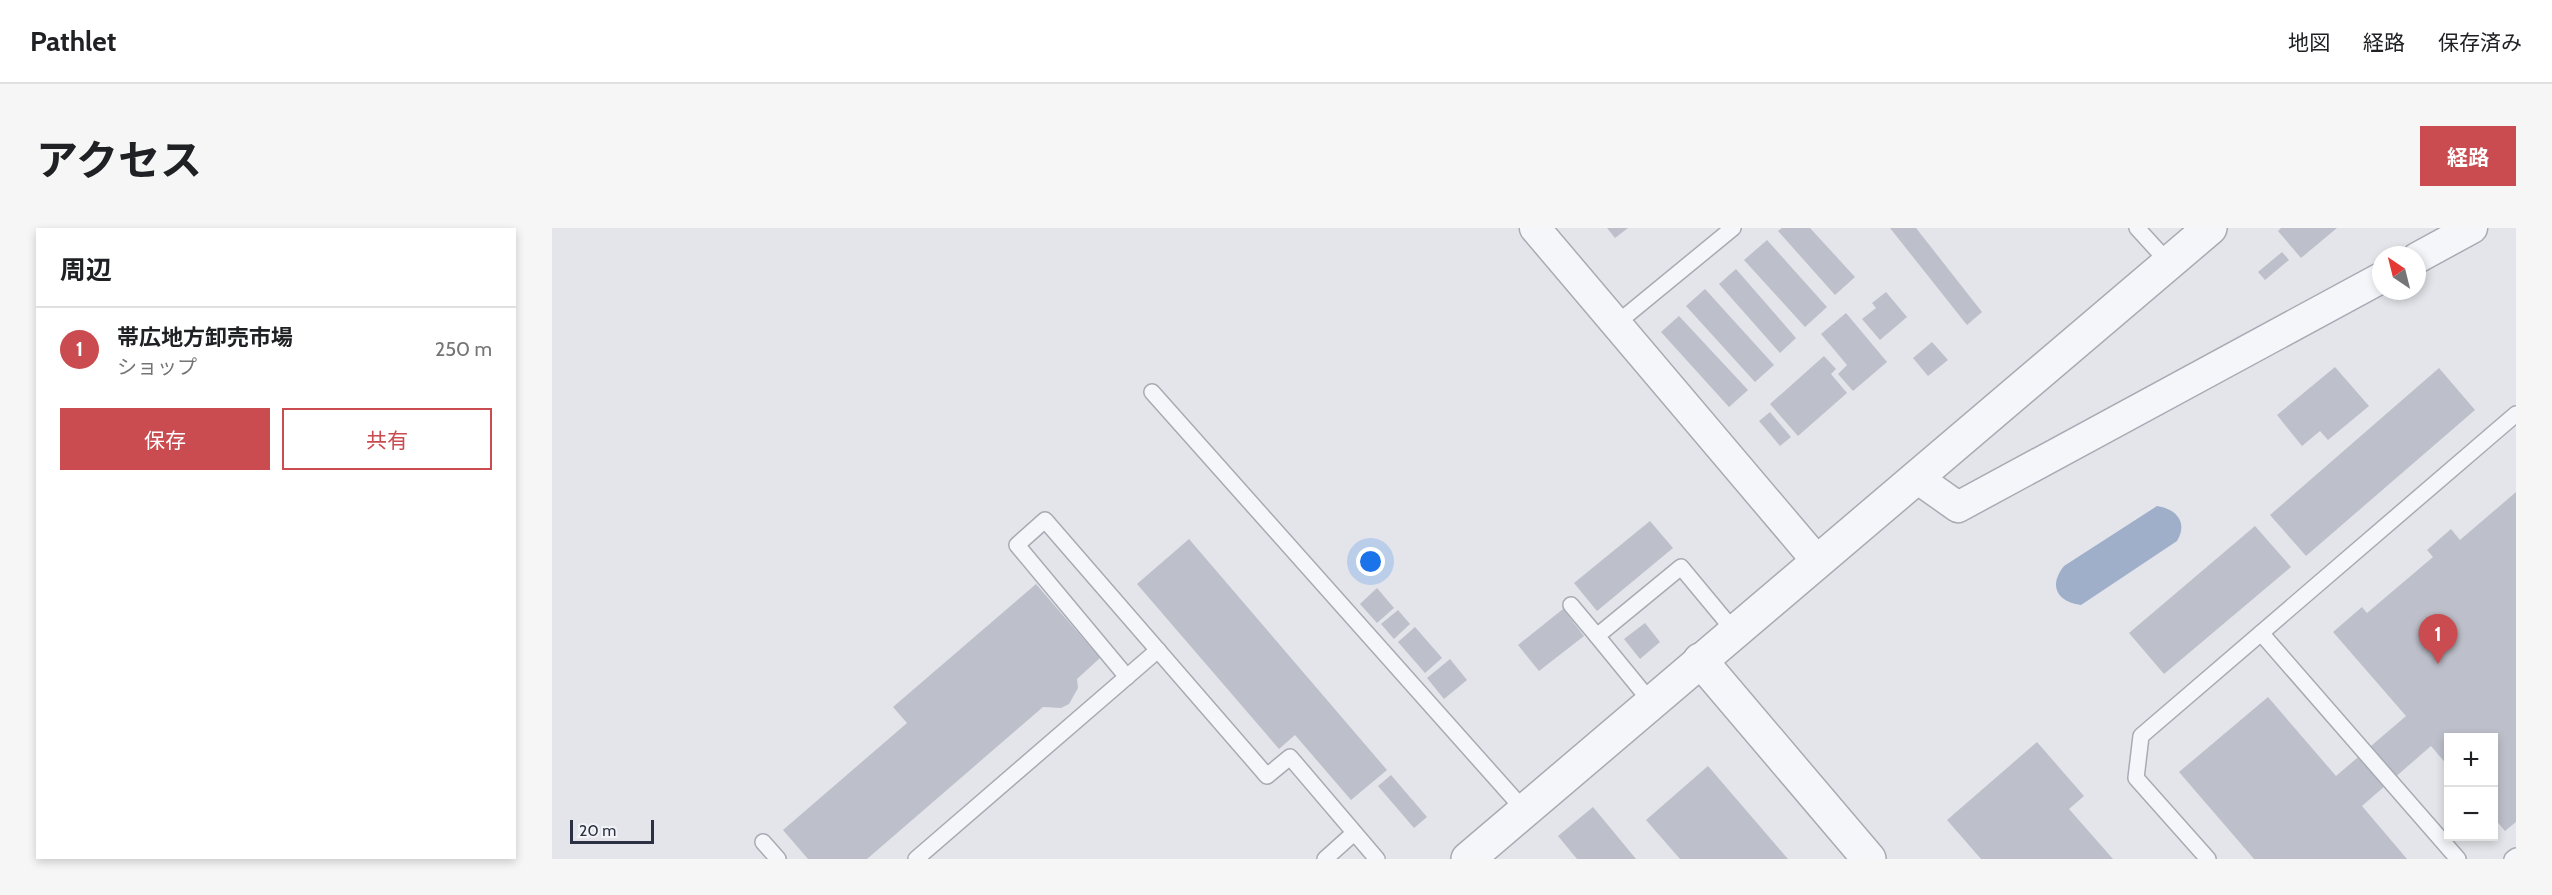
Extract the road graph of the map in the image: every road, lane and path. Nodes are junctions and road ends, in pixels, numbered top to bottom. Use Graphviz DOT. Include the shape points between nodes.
graph roads {
  1 [pos="1535,228"];
  2 [pos="1732,228"];
  3 [pos="2137,228"];
  4 [pos="2210,228"];
  5 [pos="2472,228"];
  6 [pos="2426,253"];
  7 [pos="2169,263"];
  8 [pos="2372,283"];
  9 [pos="1616,324"];
  10 [pos="1152,392"];
  11 [pos="2516,414"];
  12 [pos="1917,478"];
  13 [pos="1818,562"];
  14 [pos="1571,605"];
  15 [pos="1734,632"];
  16 [pos="2261,633"];
  17 [pos="1597,636"];
  18 [pos="1158,650"];
  19 [pos="1700,660"];
  20 [pos="1127,677"];
  21 [pos="1651,702"];
  22 [pos="1525,811"];
  23 [pos="1354,833"];
  24 [pos="763,842"];
  25 [pos="2516,855"];
  26 [pos="778,859"];
  27 [pos="916,859"];
  28 [pos="1325,859"];
  29 [pos="1377,859"];
  30 [pos="1468,859"];
  31 [pos="1869,859"];
  32 [pos="2208,859"];
  33 [pos="2458,859"];
  34 [pos="2512,859"];
  1 -- 9 [label="street"];
  2 -- 9 [label="lane"];
  3 -- 7 [label="lane"];
  4 -- 7 [label="street"];
  5 -- 6 [label="street"];
  7 -- 12 [label="street"];
  8 -- 12 [label="street" via="1958,507"];
  9 -- 13 [label="street"];
  10 -- 22 [label="lane"];
  11 -- 16 [label="lane"];
  12 -- 13 [label="street"];
  13 -- 15 [label="street"];
  14 -- 17 [label="lane"];
  15 -- 17 [label="lane" via="1681,567"];
  15 -- 19 [label="street"];
  16 -- 32 [label="lane" via="2141,736 2136,778"];
  16 -- 33 [label="lane"];
  17 -- 21 [label="lane"];
  18 -- 20 [label="lane"];
  18 -- 20 [label="lane" via="1045,520 1017,545"];
  18 -- 23 [label="lane" via="1267,776 1290,757"];
  19 -- 21 [label="street"];
  19 -- 31 [label="street"];
  20 -- 27 [label="lane"];
  21 -- 22 [label="street"];
  22 -- 30 [label="street"];
  23 -- 28 [label="lane"];
  23 -- 29 [label="lane"];
  24 -- 26 [label="lane"];
  25 -- 34 [label="lane"];
}
